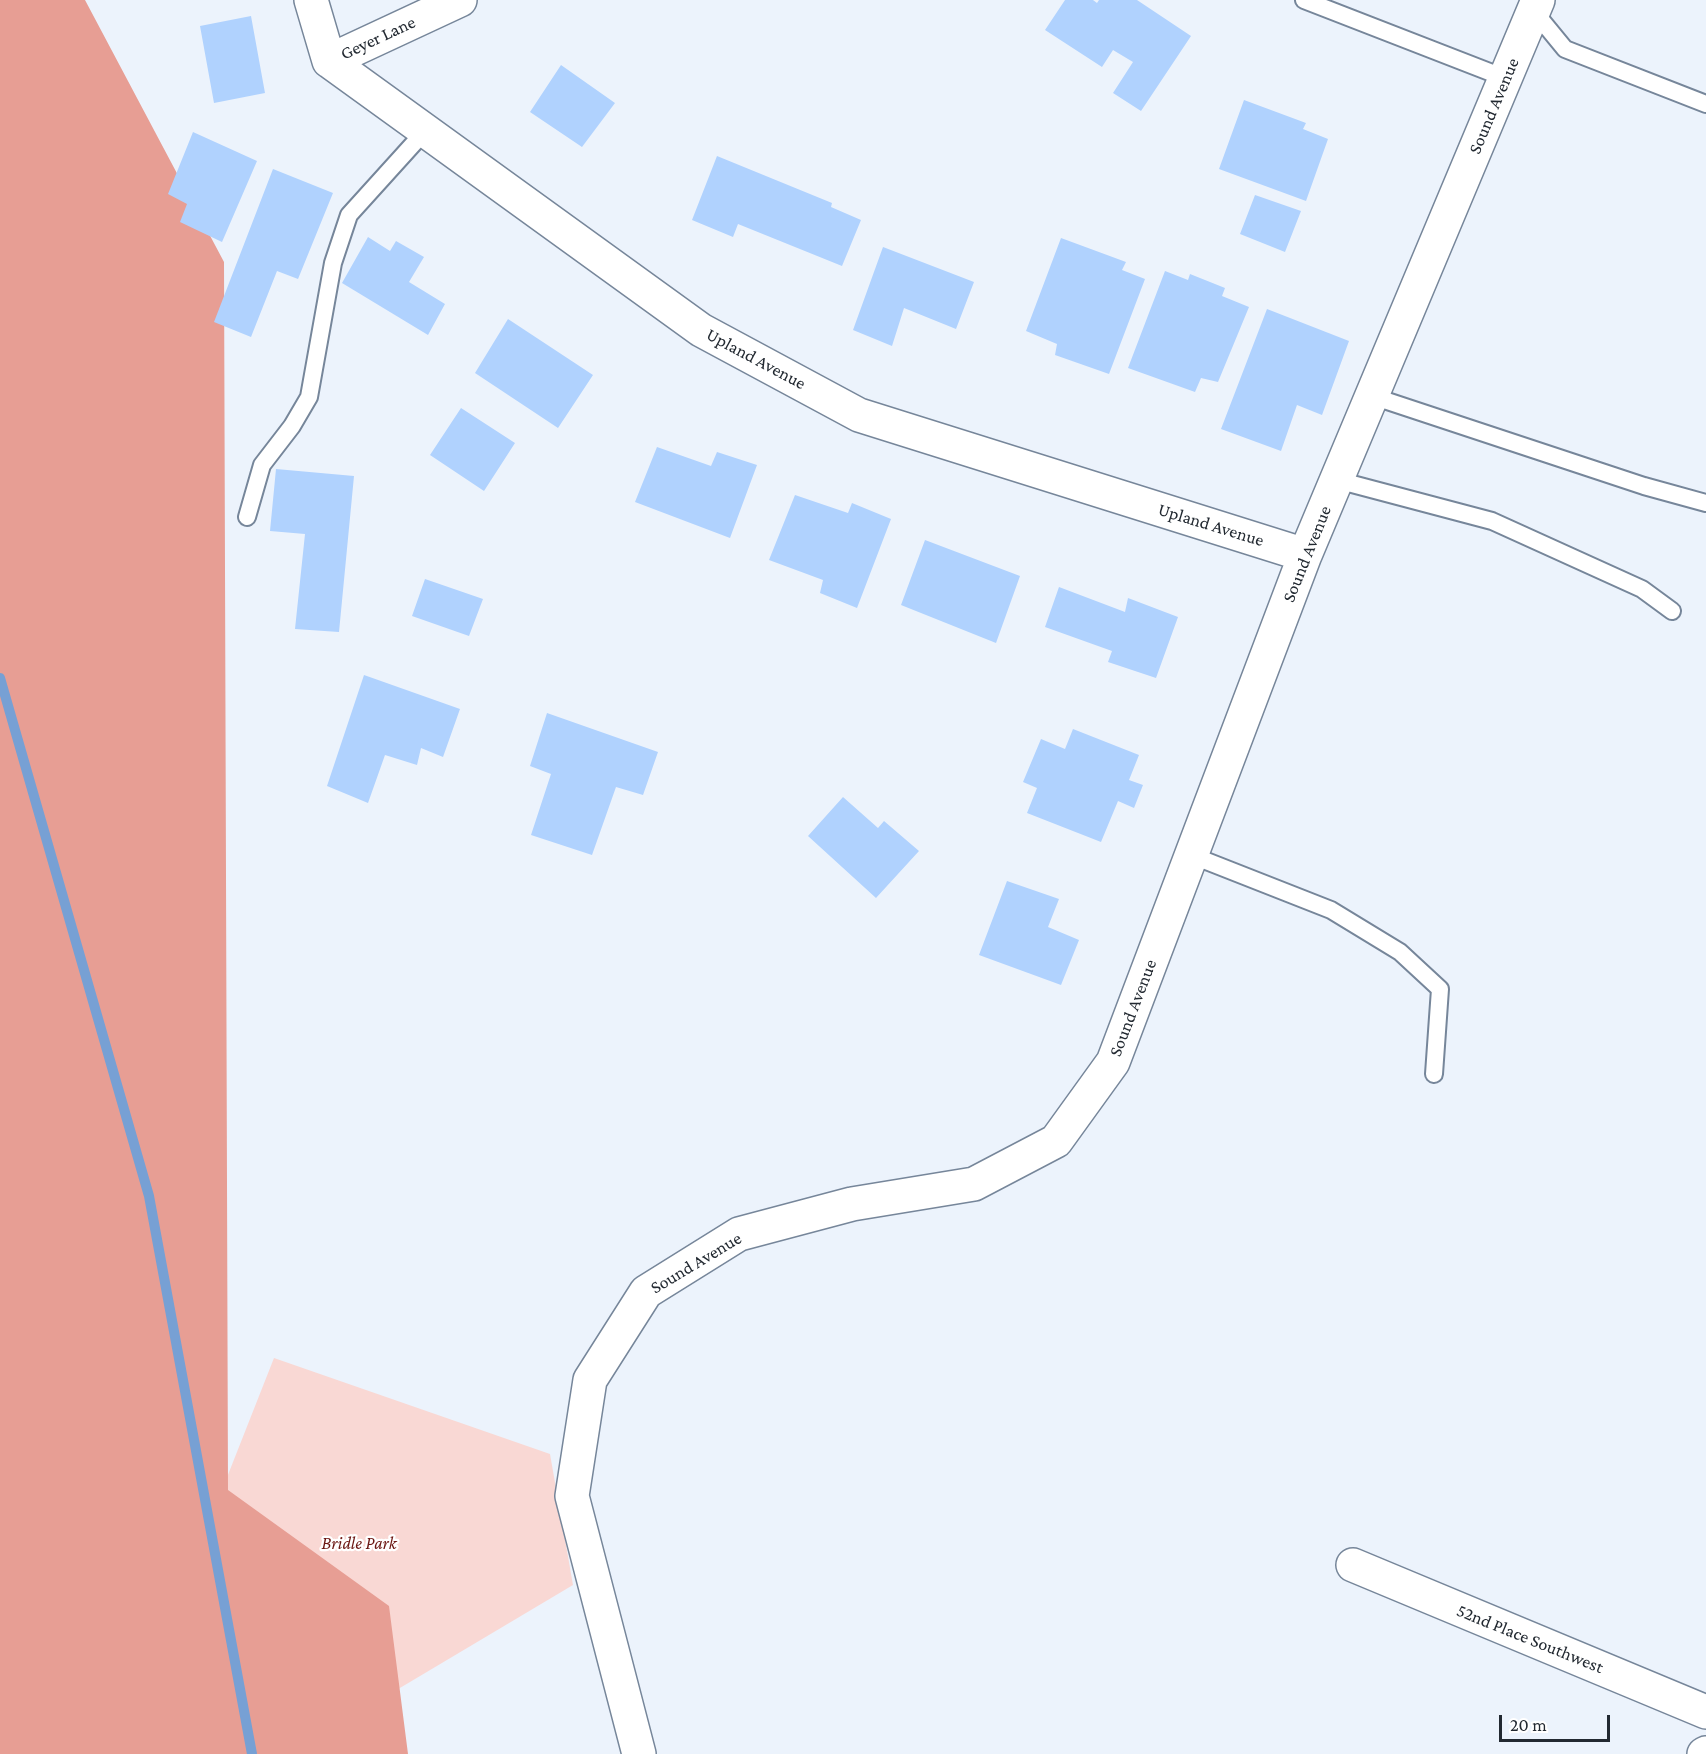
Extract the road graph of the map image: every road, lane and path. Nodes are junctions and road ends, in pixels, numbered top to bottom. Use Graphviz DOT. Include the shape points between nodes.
graph roads {
  1 [pos="311,0"];
  2 [pos="460,0"];
  3 [pos="1304,0"];
  4 [pos="1536,5"];
  5 [pos="329,62"];
  6 [pos="1505,78"];
  7 [pos="1706,105"];
  8 [pos="425,131"];
  9 [pos="1372,396"];
  10 [pos="1337,480"];
  11 [pos="1706,503"];
  12 [pos="248,517"];
  13 [pos="1305,555"];
  14 [pos="1672,611"];
  15 [pos="1191,855"];
  16 [pos="1434,1074"];
  17 [pos="1353,1566"];
  18 [pos="1706,1712"];
  19 [pos="639,1754"];
  1 -- 5 [label="street"];
  2 -- 5 [label="street, Geyer Lane"];
  3 -- 6 [label="lane"];
  4 -- 6 [label="street, Sound Avenue"];
  4 -- 7 [label="lane" via="1565,49"];
  5 -- 8 [label="street, Upland Avenue"];
  6 -- 9 [label="street, Sound Avenue"];
  8 -- 12 [label="lane" via="349,215 333,263 309,397 262,465"];
  8 -- 13 [label="street, Upland Avenue" via="701,330 859,415"];
  9 -- 10 [label="street, Sound Avenue"];
  9 -- 11 [label="lane"];
  10 -- 13 [label="street, Sound Avenue"];
  10 -- 14 [label="lane" via="1492,521 1642,589"];
  13 -- 15 [label="street, Sound Avenue"];
  15 -- 16 [label="lane" via="1331,910 1400,952 1440,989"];
  15 -- 19 [label="street, Sound Avenue" via="1113,1062 1056,1141 974,1184 852,1204 739,1234 646,1292 590,1380 572,1496"];
  17 -- 18 [label="street, 52nd Place Southwest"];
}
